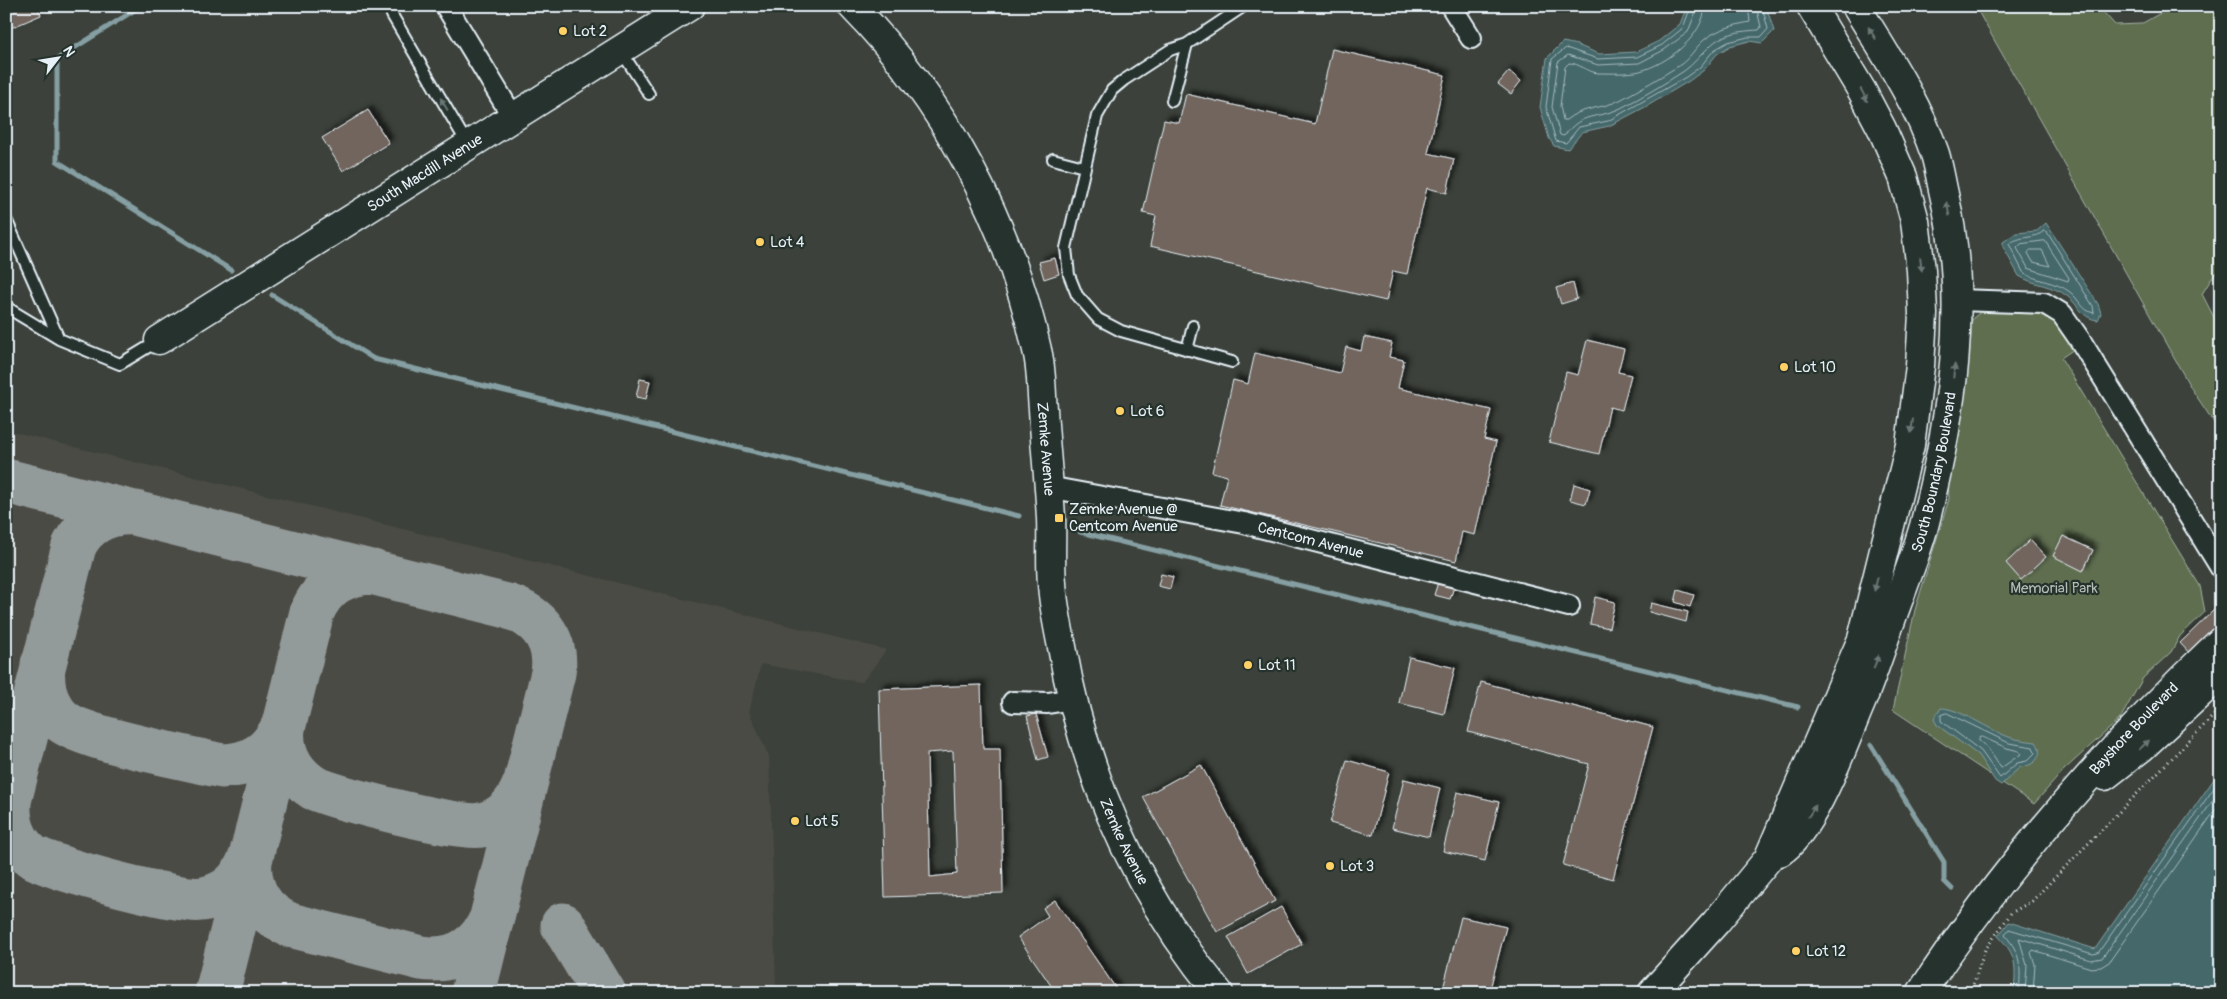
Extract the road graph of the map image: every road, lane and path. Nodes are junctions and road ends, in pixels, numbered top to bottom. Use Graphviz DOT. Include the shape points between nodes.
graph roads {
  1 [pos="390,6"];
  2 [pos="446,6"];
  3 [pos="690,6"];
  4 [pos="852,6"];
  5 [pos="1244,6"];
  6 [pos="1451,6"];
  7 [pos="1811,6"];
  8 [pos="1856,6"];
  9 [pos="1471,38"];
  10 [pos="1187,44"];
  11 [pos="620,50"];
  12 [pos="649,94"];
  13 [pos="1172,101"];
  14 [pos="513,117"];
  15 [pos="468,146"];
  16 [pos="1053,158"];
  17 [pos="1084,167"];
  18 [pos="6,220"];
  19 [pos="1958,300"];
  20 [pos="6,307"];
  21 [pos="1193,326"];
  22 [pos="59,339"];
  23 [pos="159,340"];
  24 [pos="1187,350"];
  25 [pos="1232,362"];
  26 [pos="1048,486"];
  27 [pos="2221,568"];
  28 [pos="1569,606"];
  29 [pos="2221,641"];
  30 [pos="2221,674"];
  31 [pos="1072,699"];
  32 [pos="1013,702"];
  33 [pos="2221,708"];
  34 [pos="2050,818"];
  35 [pos="1768,859"];
  36 [pos="1219,993"];
  37 [pos="1652,993"];
  38 [pos="1921,993"];
  39 [pos="1969,993"];
  15 -- 1 [label="lane, one-way" via="392,15"];
  2 -- 14 [label="street"];
  3 -- 11 [label="street, South Macdill Avenue"];
  4 -- 26 [label="street, Zemke Avenue" via="908,68 959,146 1008,251 1038,352"];
  5 -- 10 [label="lane"];
  6 -- 9 [label="street"];
  7 -- 35 [label="street, South Boundary Boulevard, one-way" via="1882,129 1903,177 1915,221 1922,270 1923,314 1910,445 1862,639"];
  19 -- 8 [label="street, South Boundary Boulevard, one-way" via="1954,244 1935,155 1920,119"];
  10 -- 13 [label="lane"];
  10 -- 17 [label="lane" via="1170,50 1112,90 1097,116"];
  11 -- 12 [label="lane"];
  11 -- 14 [label="street, South Macdill Avenue"];
  14 -- 15 [label="street, South Macdill Avenue"];
  15 -- 23 [label="street, South Macdill Avenue"];
  16 -- 17 [label="lane"];
  17 -- 24 [label="lane" via="1066,248 1069,276 1077,295 1098,319 1111,327"];
  18 -- 22 [label="lane"];
  19 -- 27 [label="street" via="2044,304 2062,314"];
  35 -- 19 [label="street, South Boundary Boulevard, one-way" via="1790,846 1821,798 1865,695 1923,528 1951,396"];
  20 -- 22 [label="lane"];
  21 -- 24 [label="lane"];
  22 -- 23 [label="lane" via="120,364"];
  24 -- 25 [label="lane"];
  26 -- 28 [label="street, Centcom Avenue" via="1244,523"];
  26 -- 31 [label="street, Zemke Avenue" via="1052,584"];
  29 -- 34 [label="street, Bayshore Boulevard" via="2128,731"];
  34 -- 30 [label="street, Bayshore Boulevard, one-way" via="2141,748"];
  31 -- 32 [label="street" via="1048,703"];
  31 -- 36 [label="street, Zemke Avenue" via="1101,794 1137,872 1158,910"];
  33 -- 39 [label="path" via="2032,901 2010,913 1985,950"];
  34 -- 38 [label="street, Bayshore Boulevard"];
  35 -- 37 [label="street, South Boundary Boulevard"];
}
